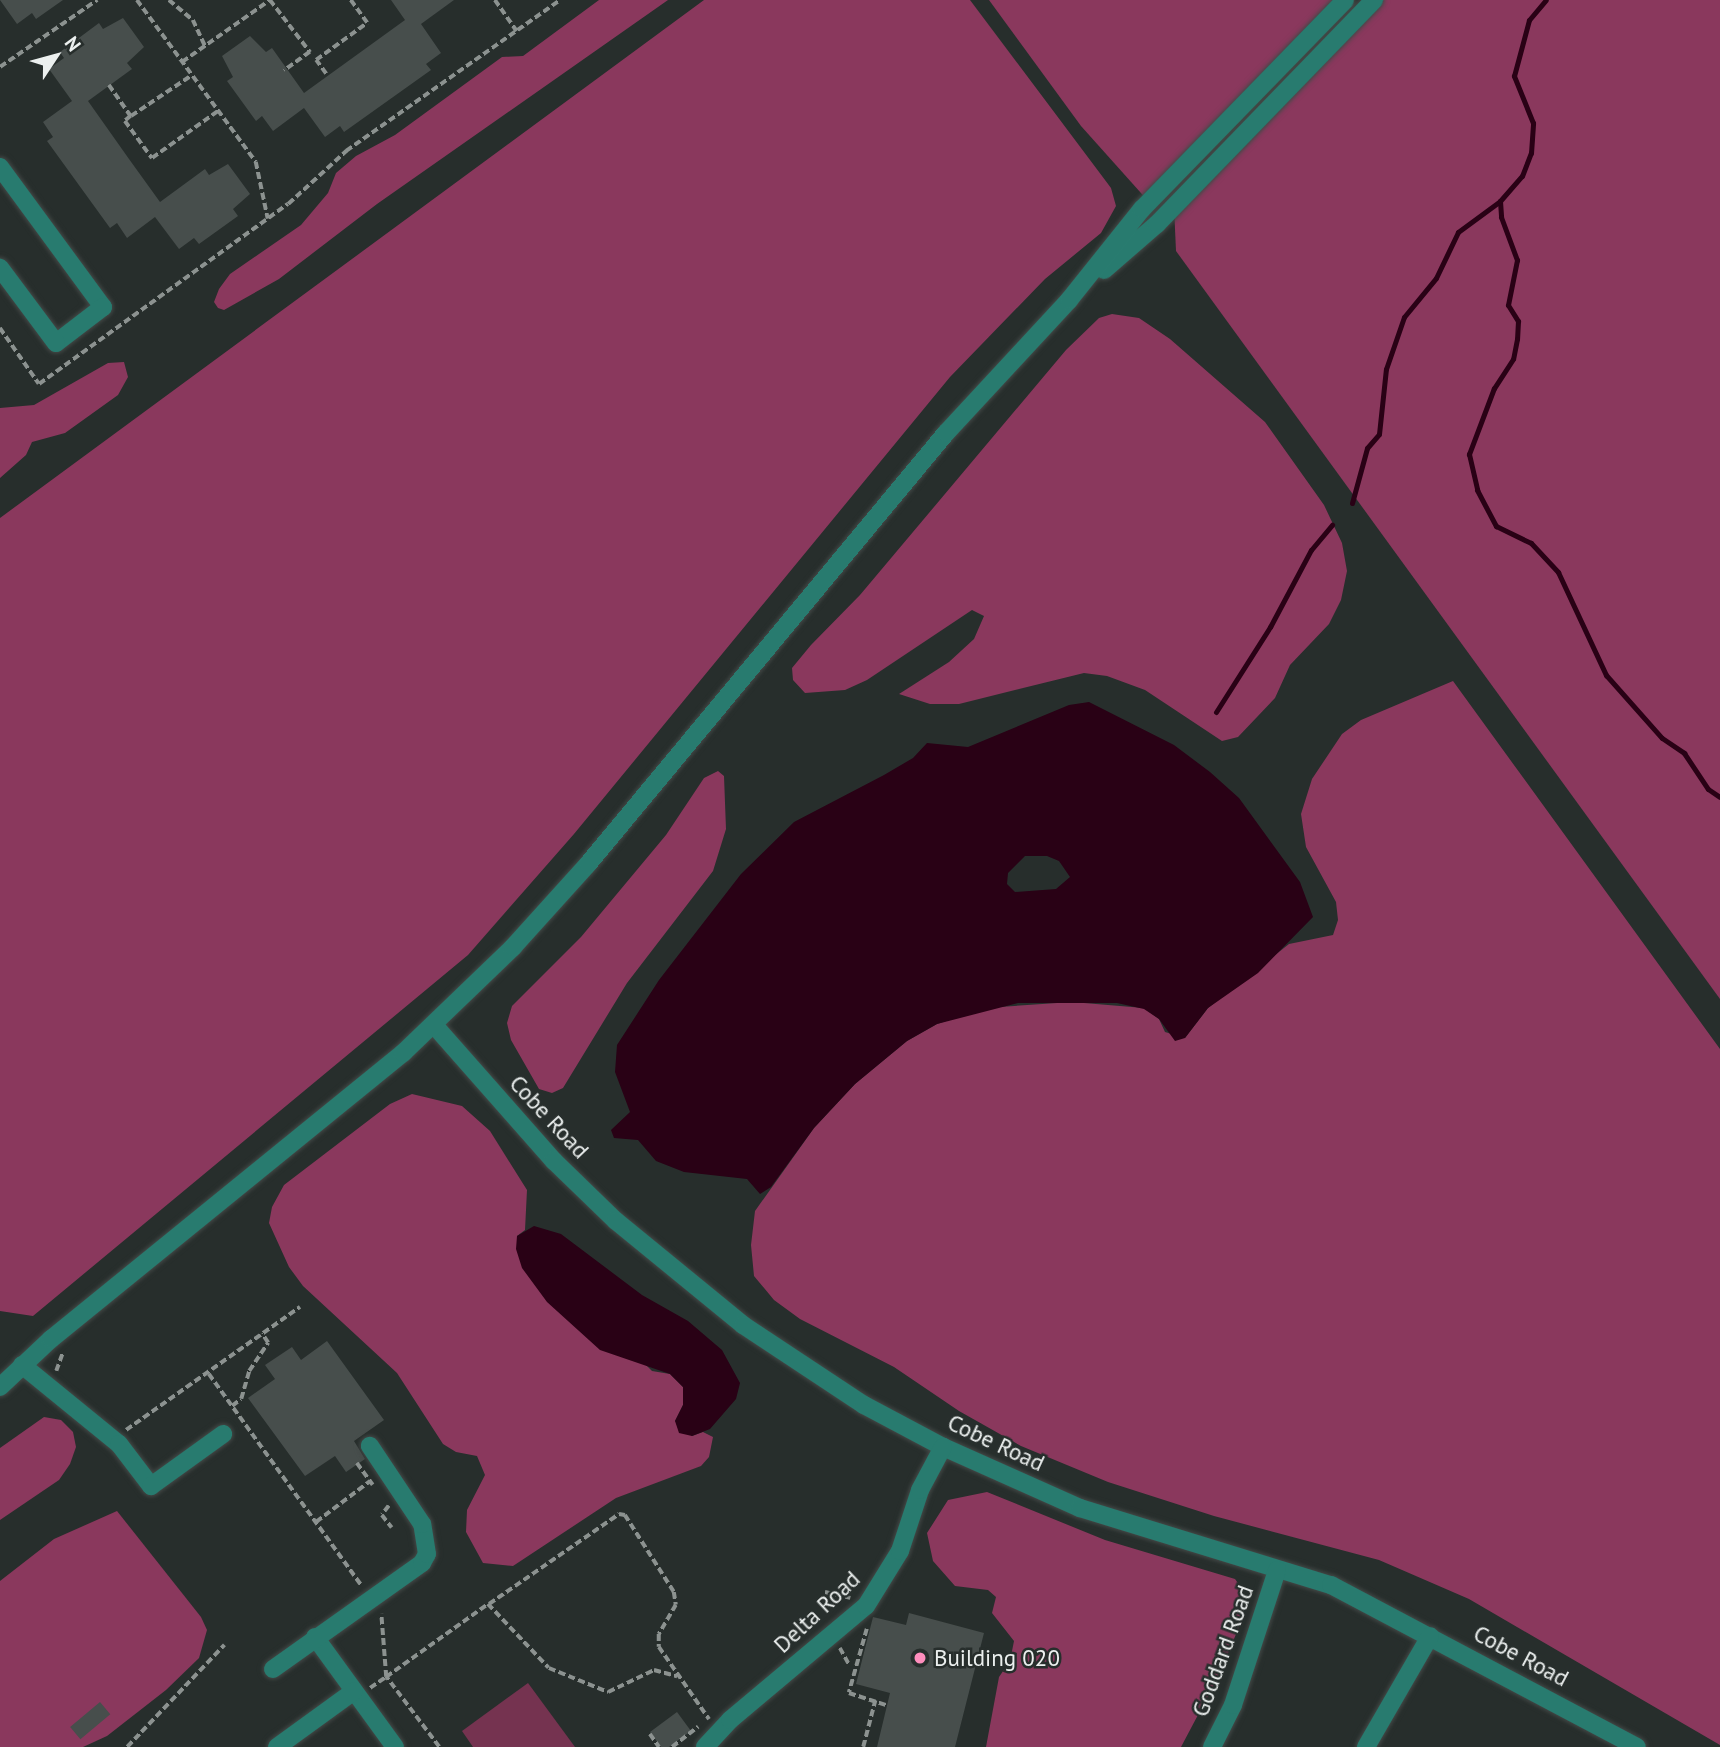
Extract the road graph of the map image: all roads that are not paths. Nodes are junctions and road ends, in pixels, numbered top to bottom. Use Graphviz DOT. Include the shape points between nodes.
graph roads {
  1 [pos="1345,0"];
  2 [pos="1374,0"];
  3 [pos="0,167"];
  4 [pos="1159,192"];
  5 [pos="1174,207"];
  6 [pos="0,268"];
  7 [pos="1069,300"];
  8 [pos="434,1025"];
  9 [pos="22,1365"];
  10 [pos="0,1387"];
  11 [pos="223,1434"];
  12 [pos="370,1446"];
  13 [pos="943,1447"];
  14 [pos="1277,1570"];
  15 [pos="1430,1636"];
  16 [pos="315,1637"];
  17 [pos="273,1669"];
  18 [pos="356,1694"];
  19 [pos="277,1747"];
  20 [pos="395,1747"];
  21 [pos="705,1747"];
  22 [pos="1212,1747"];
  23 [pos="1366,1747"];
  24 [pos="1637,1747"];
  1 -- 4 [label="street"];
  2 -- 5 [label="street"];
  3 -- 6 [label="street" via="103,307 56,343"];
  4 -- 5 [label="street"];
  4 -- 7 [label="street"];
  5 -- 7 [label="street"];
  7 -- 8 [label="street" via="946,433 565,891"];
  8 -- 9 [label="street"];
  8 -- 13 [label="street, Cobe Road" via="554,1161 671,1269 810,1370"];
  9 -- 10 [label="street"];
  9 -- 11 [label="street" via="119,1444 151,1492"];
  12 -- 16 [label="street" via="422,1524 427,1554 422,1563"];
  13 -- 14 [label="street, Cobe Road" via="1080,1508"];
  13 -- 21 [label="street, Delta Road" via="920,1490 900,1551 866,1606 730,1720"];
  14 -- 15 [label="street, Cobe Road" via="1331,1585"];
  14 -- 22 [label="street, Goddard Road" via="1233,1704"];
  15 -- 23 [label="street"];
  15 -- 24 [label="street, Cobe Road"];
  16 -- 17 [label="street"];
  16 -- 18 [label="street"];
  18 -- 19 [label="street"];
  18 -- 20 [label="street"];
}
